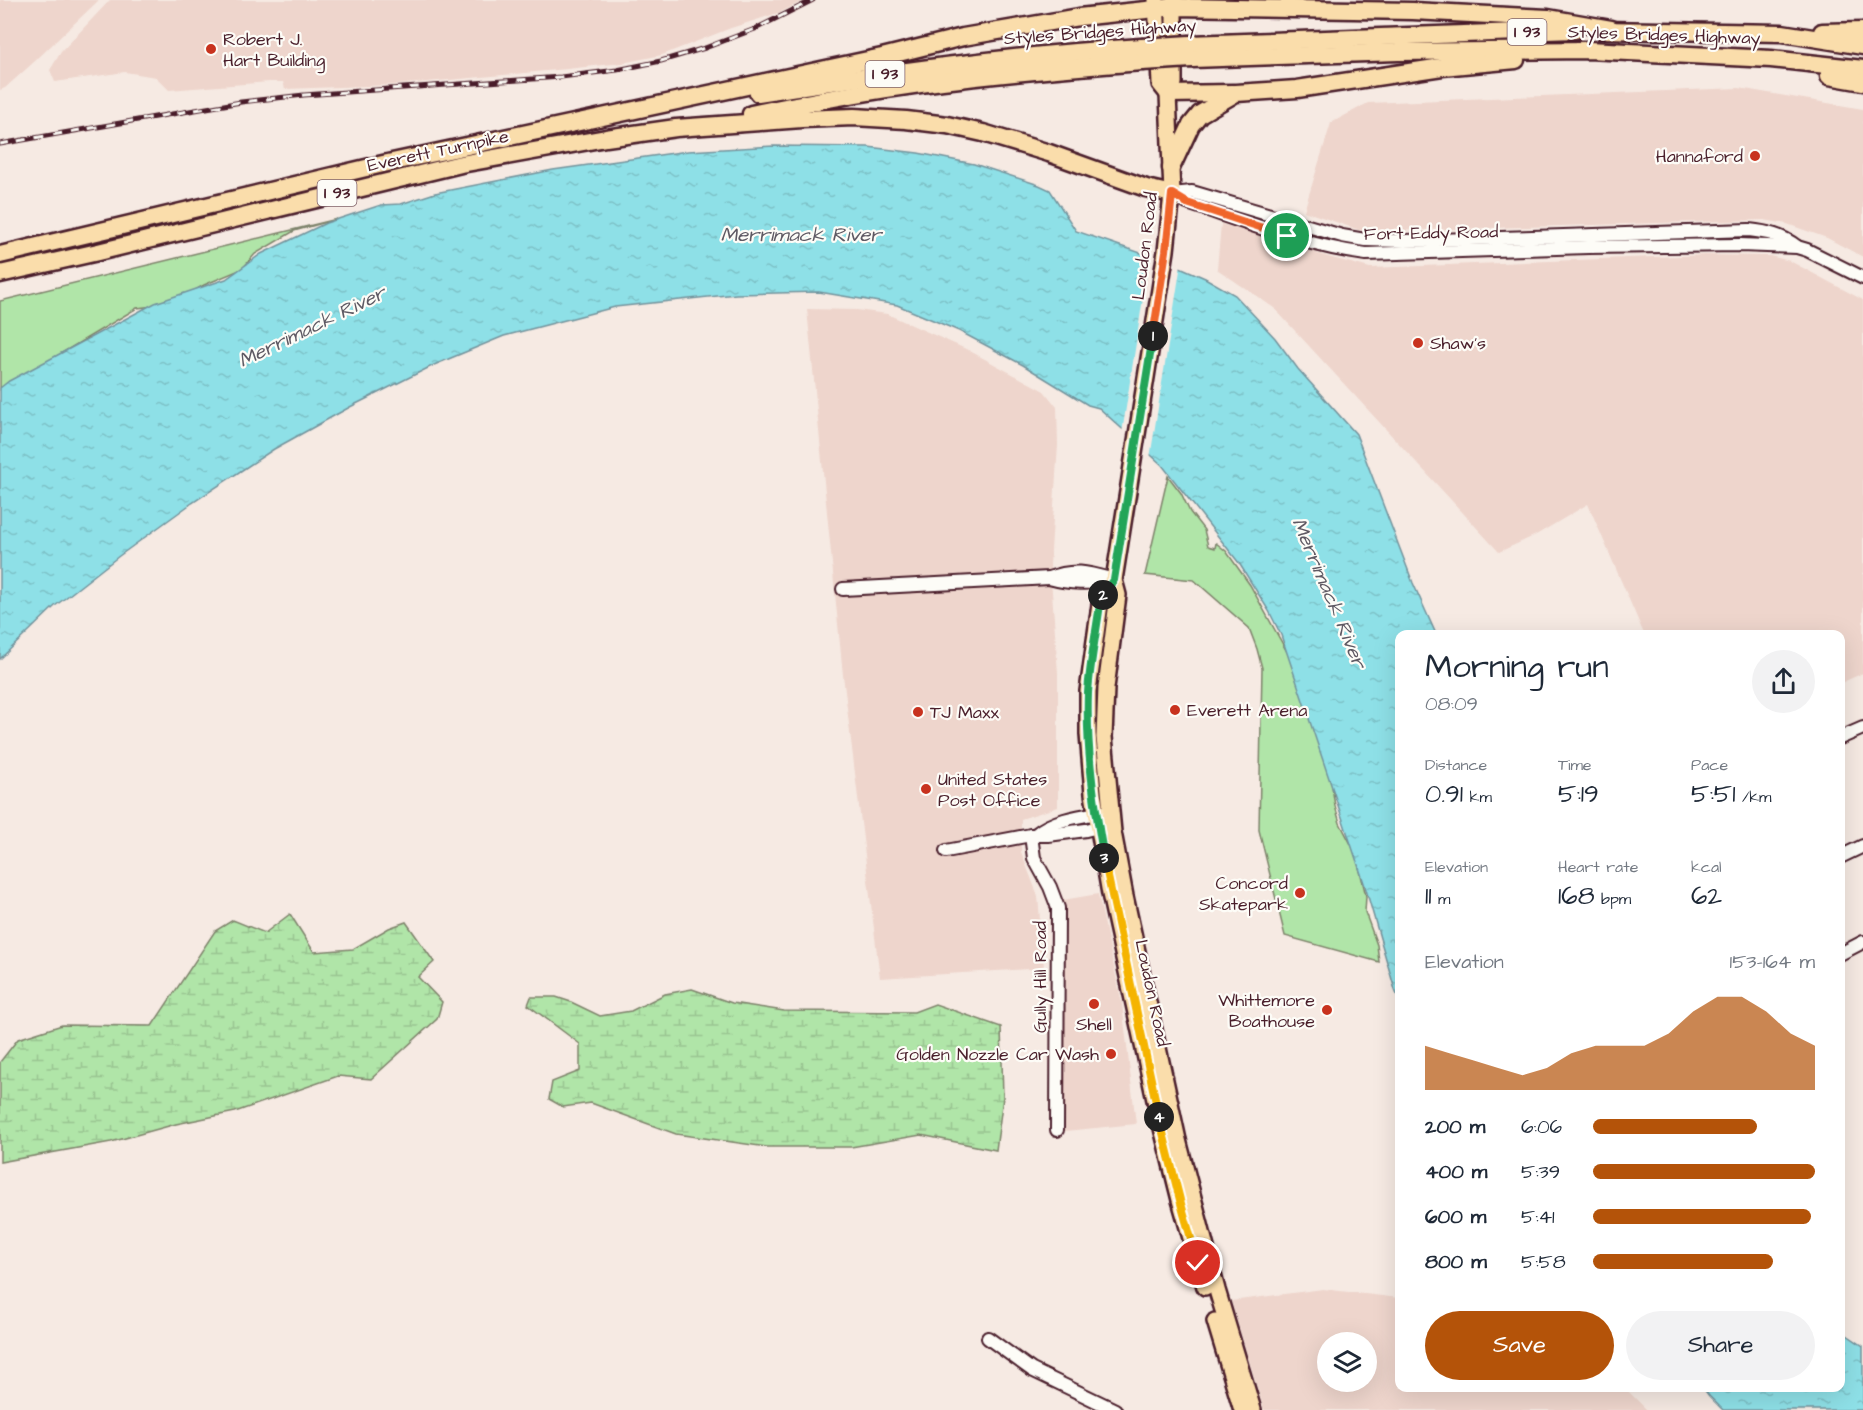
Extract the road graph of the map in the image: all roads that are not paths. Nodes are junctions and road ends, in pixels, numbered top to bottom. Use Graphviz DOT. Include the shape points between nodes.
graph roads {
  1 [pos="1157,4"];
  2 [pos="1174,4"];
  3 [pos="1611,29"];
  4 [pos="1863,31"];
  5 [pos="1782,33"];
  6 [pos="1863,46"];
  7 [pos="1191,51"];
  8 [pos="1639,51"];
  9 [pos="1142,54"];
  10 [pos="1771,59"];
  11 [pos="1863,69"];
  12 [pos="1863,82"];
  13 [pos="1236,93"];
  14 [pos="1167,94"];
  15 [pos="630,110"];
  16 [pos="676,128"];
  17 [pos="1171,168"];
  18 [pos="1172,194"];
  19 [pos="0,255"];
  20 [pos="0,274"];
  21 [pos="1863,278"];
  22 [pos="1114,580"];
  23 [pos="843,590"];
  24 [pos="1863,728"];
  25 [pos="1845,736"];
  26 [pos="1104,819"];
  27 [pos="1033,834"];
  28 [pos="1863,846"];
  29 [pos="946,851"];
  30 [pos="1845,854"];
  31 [pos="1863,942"];
  32 [pos="1845,951"];
  33 [pos="1058,1130"];
  34 [pos="987,1338"];
  35 [pos="1115,1410"];
  36 [pos="1242,1410"];
  37 [pos="1253,1410"];
  1 -- 2 [label="highway"];
  1 -- 14 [label="main road, Loudon Road" via="1160,84"];
  1 -- 15 [label="highway" via="963,37"];
  2 -- 3 [label="highway" via="1548,18"];
  2 -- 14 [label="main road, Loudon Road" via="1174,83"];
  3 -- 5 [label="highway, Styles Bridges Highway / I 93"];
  3 -- 7 [label="highway, Styles Bridges Highway / I 93"];
  4 -- 5 [label="highway"];
  5 -- 6 [label="highway, Styles Bridges Highway / I 93"];
  7 -- 8 [label="highway, Styles Bridges Highway / I 93"];
  7 -- 9 [label="highway, Styles Bridges Highway / I 93, bridge"];
  8 -- 10 [label="highway, Styles Bridges Highway / I 93"];
  8 -- 13 [label="highway" via="1442,67 1297,89"];
  9 -- 15 [label="highway, Styles Bridges Highway / I 93" via="1059,52"];
  9 -- 16 [label="highway, Styles Bridges Highway / I 93" via="902,86"];
  10 -- 11 [label="highway, Styles Bridges Highway / I 93"];
  10 -- 12 [label="highway" via="1813,73"];
  13 -- 14 [label="highway"];
  13 -- 17 [label="highway" via="1200,114"];
  14 -- 17 [label="main road, Loudon Road"];
  15 -- 19 [label="highway, Everett Turnpike / I 93"];
  16 -- 18 [label="highway" via="854,117 947,125 1049,153"];
  16 -- 20 [label="highway, Everett Turnpike / I 93" via="461,164"];
  17 -- 18 [label="main road, Loudon Road"];
  18 -- 21 [label="street, Fort Eddy Road" via="1187,203 1287,236 1366,254 1760,245 1797,247"];
  18 -- 22 [label="main road, Loudon Road"];
  22 -- 23 [label="street" via="1065,572 1049,578"];
  22 -- 26 [label="main road, Loudon Road" via="1101,597 1088,691 1093,795"];
  24 -- 25 [label="street"];
  26 -- 27 [label="street" via="1054,822"];
  26 -- 36 [label="main road, Loudon Road" via="1112,900 1155,1100"];
  26 -- 37 [label="main road, Loudon Road" via="1125,896 1180,1150"];
  27 -- 29 [label="street"];
  27 -- 33 [label="street, Gully Hill Road" via="1034,858 1058,908"];
  28 -- 30 [label="street"];
  31 -- 32 [label="street"];
  34 -- 35 [label="street" via="1032,1370"];
}
